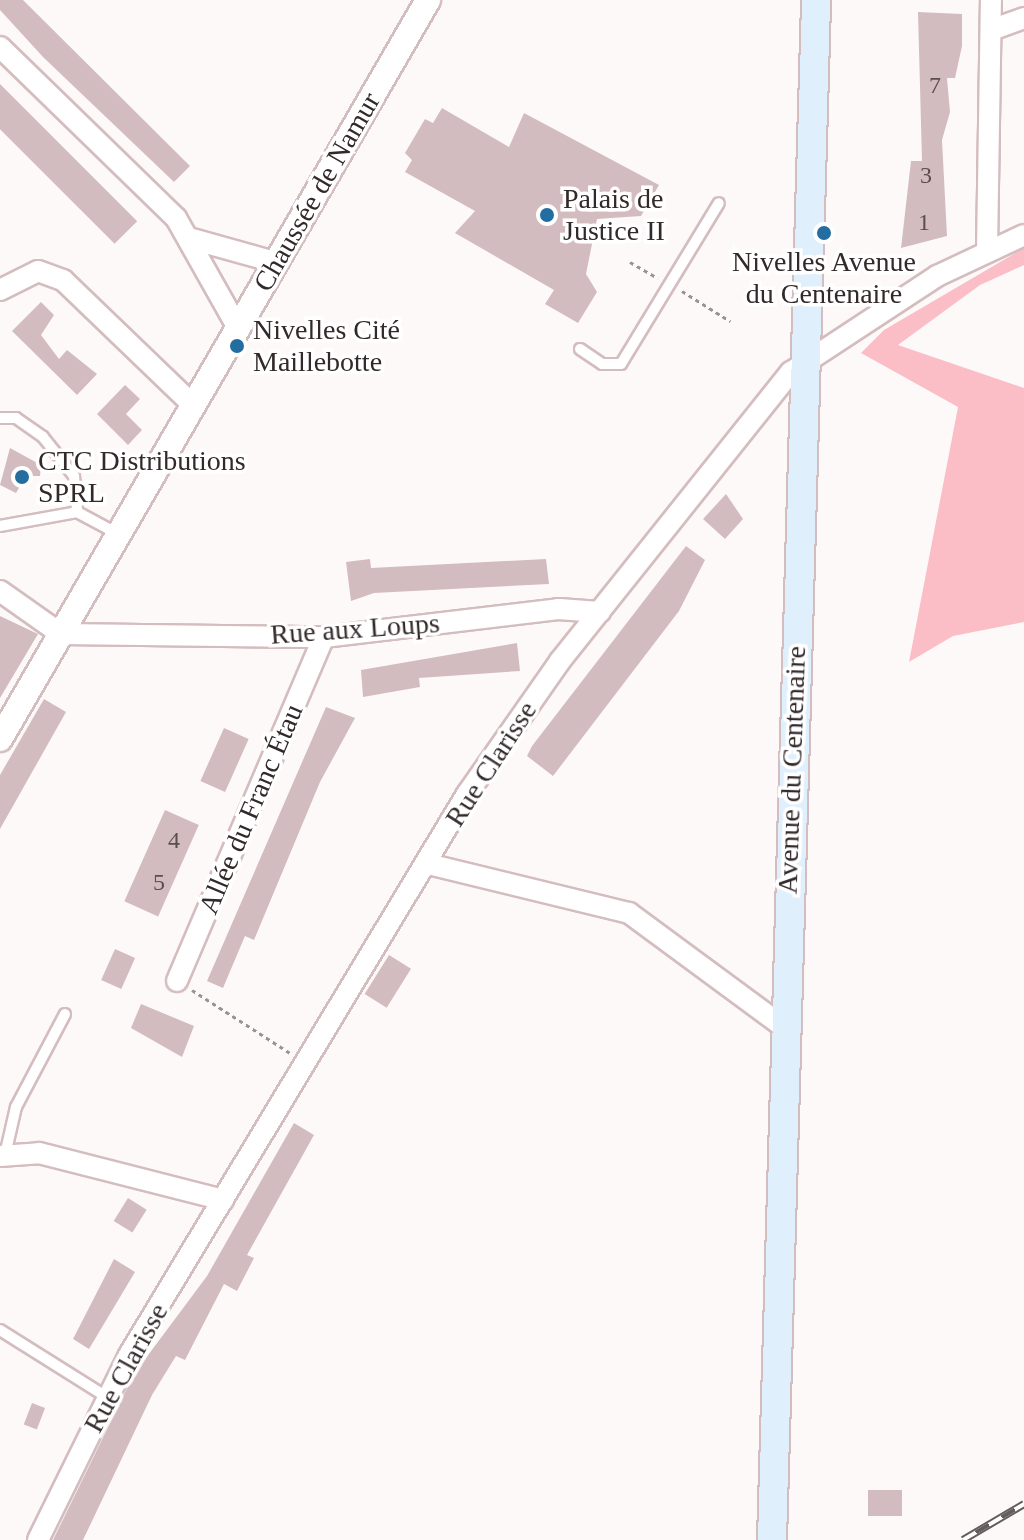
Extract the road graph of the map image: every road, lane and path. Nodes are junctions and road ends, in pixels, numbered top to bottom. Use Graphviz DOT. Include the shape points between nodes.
graph roads {
  1 [pos="428,0"];
  2 [pos="816,0"];
  3 [pos="991,0"];
  4 [pos="1024,18"];
  5 [pos="991,30"];
  6 [pos="0,47"];
  7 [pos="719,203"];
  8 [pos="1024,235"];
  9 [pos="192,239"];
  10 [pos="987,251"];
  11 [pos="630,262"];
  12 [pos="278,263"];
  13 [pos="672,285"];
  14 [pos="0,290"];
  15 [pos="730,321"];
  16 [pos="238,328"];
  17 [pos="580,349"];
  18 [pos="804,361"];
  19 [pos="193,405"];
  20 [pos="0,418"];
  21 [pos="77,512"];
  22 [pos="0,526"];
  23 [pos="118,535"];
  24 [pos="0,591"];
  25 [pos="600,612"];
  26 [pos="61,634"];
  27 [pos="324,637"];
  28 [pos="0,739"];
  29 [pos="428,864"];
  30 [pos="177,981"];
  31 [pos="65,1014"];
  32 [pos="785,1028"];
  33 [pos="307,1064"];
  34 [pos="2,1155"];
  35 [pos="223,1200"];
  36 [pos="0,1330"];
  37 [pos="107,1397"];
  38 [pos="38,1540"];
  39 [pos="772,1540"];
  1 -- 12 [label="street, Chaussée de Namur"];
  2 -- 18 [label="main road, Avenue du Centenaire"];
  3 -- 5 [label="street"];
  4 -- 5 [label="street"];
  5 -- 10 [label="street"];
  6 -- 9 [label="street"];
  7 -- 13 [label="lane"];
  8 -- 10 [label="street, Rue Clarisse"];
  9 -- 12 [label="street"];
  9 -- 16 [label="street"];
  10 -- 18 [label="street, Rue Clarisse"];
  11 -- 13 [label="path"];
  12 -- 16 [label="street, Chaussée de Namur"];
  13 -- 15 [label="path"];
  13 -- 17 [label="lane" via="621,364 602,364"];
  14 -- 19 [label="street" via="38,271 63,280"];
  16 -- 19 [label="street, Chaussée de Namur"];
  18 -- 25 [label="street, Rue Clarisse" via="736,436"];
  18 -- 32 [label="main road, Avenue du Centenaire"];
  19 -- 23 [label="street, Chaussée de Namur"];
  20 -- 21 [label="lane" via="16,418 43,437 74,476"];
  21 -- 22 [label="lane"];
  21 -- 23 [label="lane"];
  23 -- 26 [label="street, Chaussée de Namur"];
  24 -- 26 [label="street"];
  25 -- 27 [label="street, Rue aux Loups" via="558,609"];
  25 -- 29 [label="street, Rue Clarisse" via="508,733"];
  26 -- 27 [label="street, Rue aux Loups"];
  26 -- 28 [label="street, Chaussée de Namur"];
  27 -- 30 [label="street, Allée du Franc Étau"];
  29 -- 32 [label="street" via="629,913"];
  29 -- 33 [label="street, Rue Clarisse"];
  30 -- 33 [label="path"];
  31 -- 34 [label="lane" via="16,1107"];
  32 -- 39 [label="main road, Avenue du Centenaire"];
  33 -- 35 [label="street, Rue Clarisse"];
  34 -- 35 [label="street" via="39,1153"];
  35 -- 37 [label="street, Rue Clarisse"];
  36 -- 37 [label="lane"];
  37 -- 38 [label="street, Rue Clarisse"];
}
